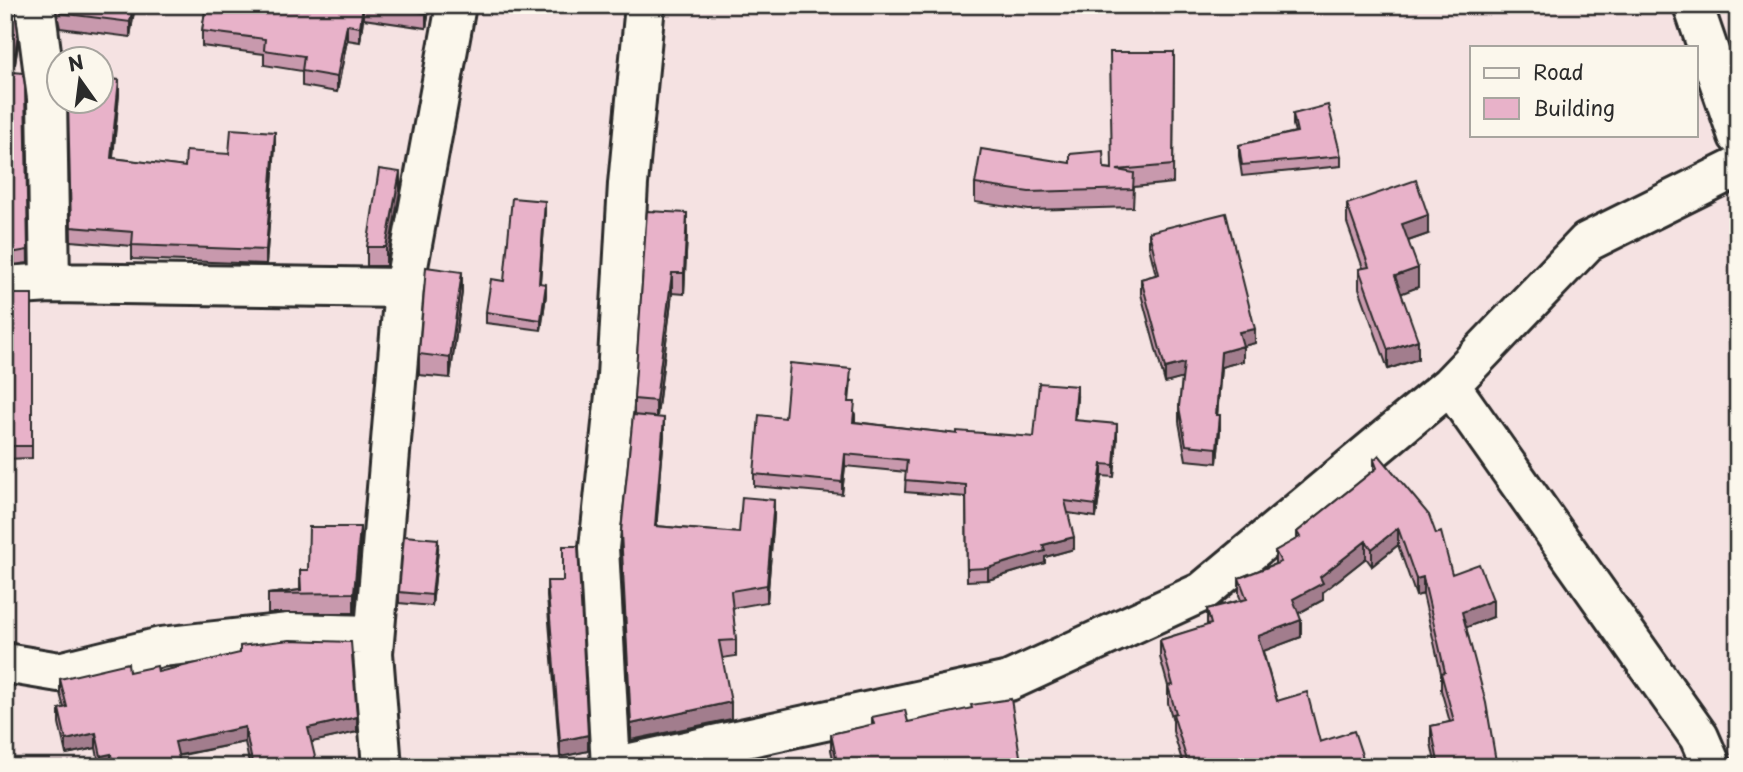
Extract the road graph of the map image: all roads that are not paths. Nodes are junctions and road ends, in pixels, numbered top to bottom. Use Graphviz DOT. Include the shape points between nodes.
graph roads {
  1 [pos="35,5"];
  2 [pos="456,5"];
  3 [pos="645,5"];
  4 [pos="1693,5"];
  5 [pos="1738,135"];
  6 [pos="1738,167"];
  7 [pos="50,283"];
  8 [pos="5,286"];
  9 [pos="404,288"];
  10 [pos="1450,385"];
  11 [pos="374,635"];
  12 [pos="5,663"];
  13 [pos="382,767"];
  14 [pos="612,767"];
  15 [pos="1712,767"];
  1 -- 7 [label="street" via="47,98"];
  2 -- 9 [label="street"];
  3 -- 14 [label="street" via="600,548"];
  4 -- 5 [label="street"];
  6 -- 10 [label="street" via="1587,242"];
  7 -- 8 [label="street"];
  7 -- 9 [label="street"];
  9 -- 11 [label="street"];
  10 -- 14 [label="street" via="1202,593 1009,681"];
  10 -- 15 [label="street" via="1699,737"];
  11 -- 12 [label="street" via="289,633 161,647 60,672"];
  11 -- 13 [label="street"];
}
